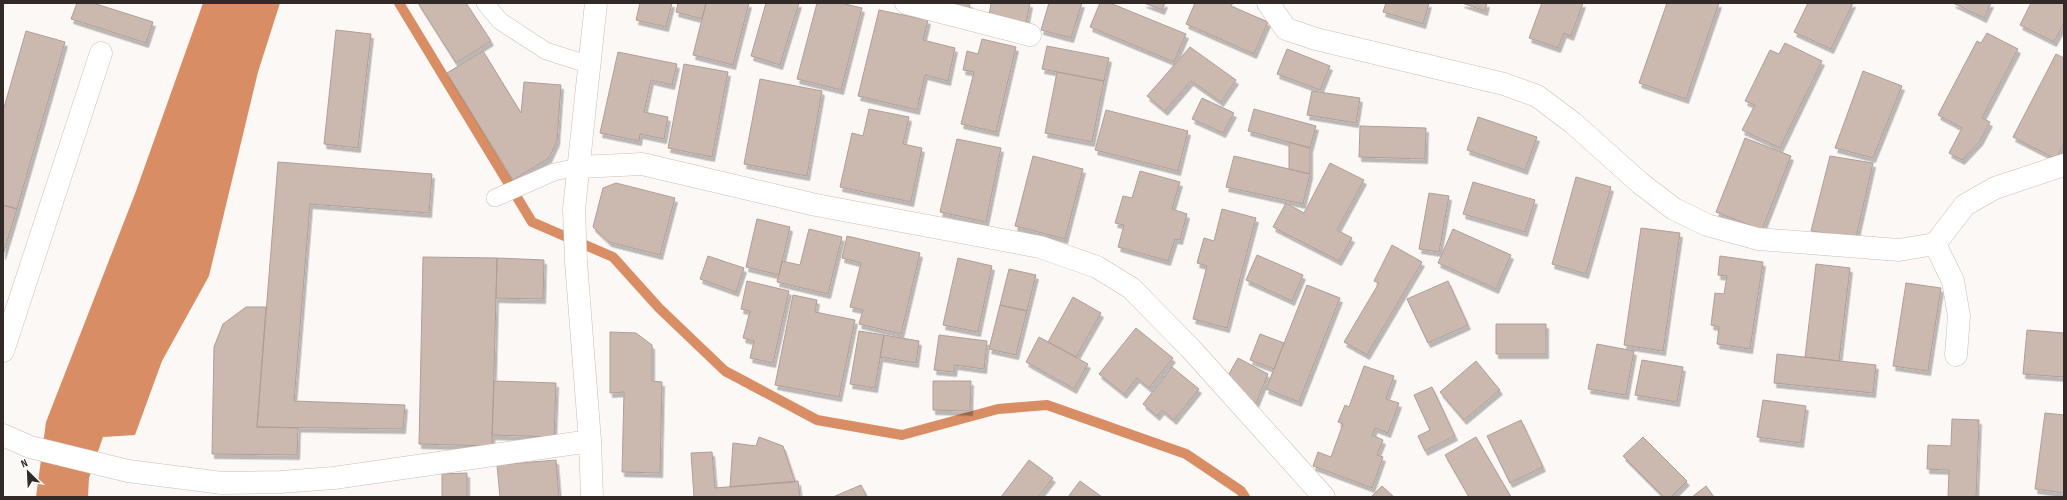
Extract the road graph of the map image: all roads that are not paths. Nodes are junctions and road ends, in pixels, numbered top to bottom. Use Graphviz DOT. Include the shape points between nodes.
graph roads {
  1 [pos="485,3"];
  2 [pos="596,3"];
  3 [pos="906,3"];
  4 [pos="1268,3"];
  5 [pos="1030,35"];
  6 [pos="101,53"];
  7 [pos="590,65"];
  8 [pos="2064,165"];
  9 [pos="579,167"];
  10 [pos="495,198"];
  11 [pos="1935,244"];
  12 [pos="3,351"];
  13 [pos="1956,355"];
  14 [pos="3,435"];
  15 [pos="590,441"];
  16 [pos="281,490"];
  17 [pos="592,497"];
  18 [pos="1324,497"];
  1 -- 7 [label="lane" via="500,21 546,51"];
  2 -- 7 [label="street"];
  3 -- 5 [label="street"];
  4 -- 11 [label="street" via="1286,29 1316,39 1504,84 1537,96 1573,123 1640,183 1674,209 1707,225 1758,239 1899,250"];
  6 -- 12 [label="street"];
  7 -- 9 [label="street"];
  8 -- 11 [label="street" via="1995,188 1965,204"];
  9 -- 10 [label="lane" via="554,172"];
  9 -- 15 [label="street" via="574,209 576,262"];
  9 -- 18 [label="street" via="642,164 816,205 1040,247 1097,267 1130,288 1142,299 1191,349"];
  11 -- 13 [label="street" via="1953,281 1959,316"];
  14 -- 16 [label="street" via="30,447 128,471"];
  15 -- 16 [label="street" via="334,478"];
  15 -- 17 [label="street"];
}
